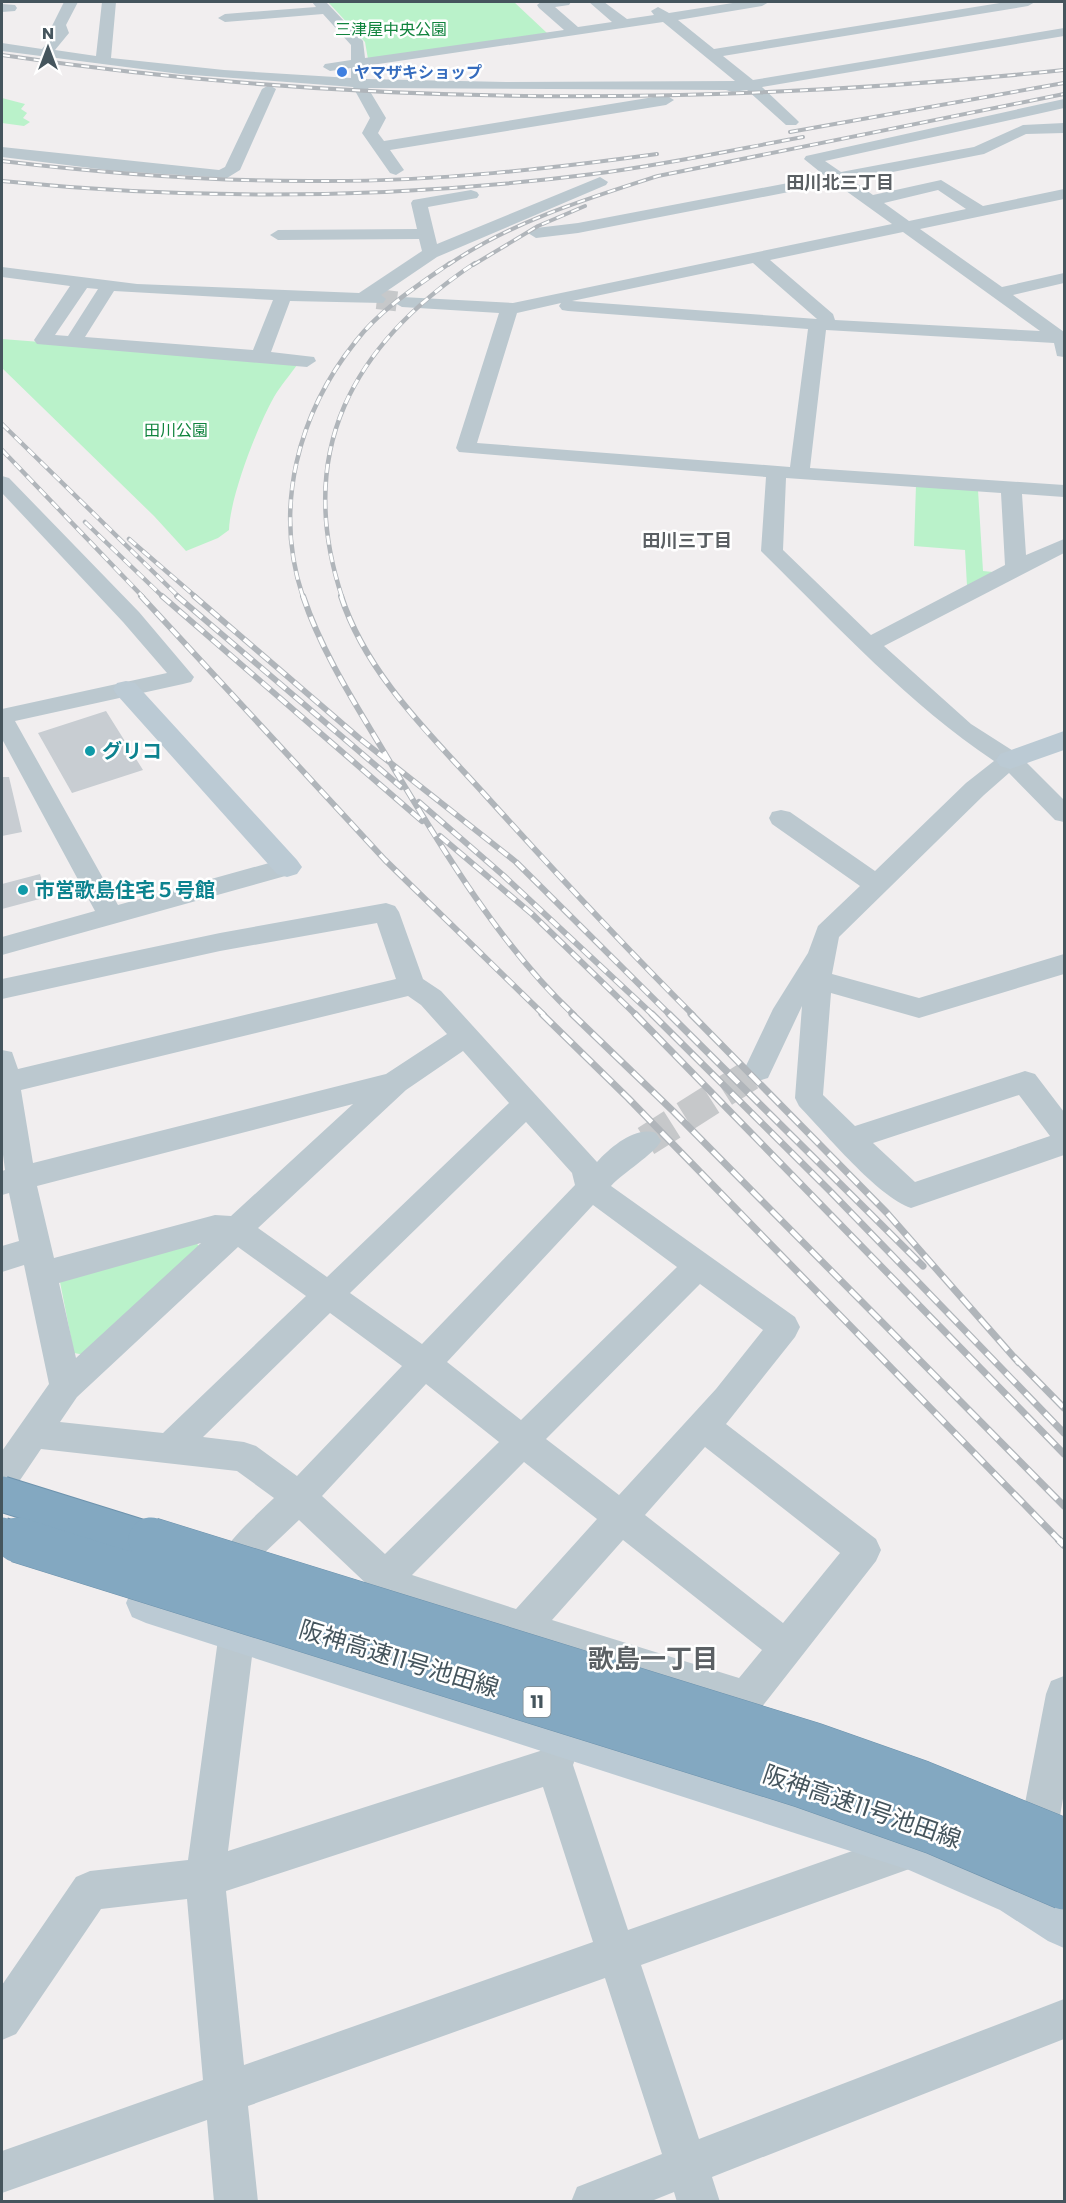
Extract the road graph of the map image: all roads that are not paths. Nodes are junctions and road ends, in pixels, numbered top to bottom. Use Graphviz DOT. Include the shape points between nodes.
graph roads {
  1 [pos="71,2"];
  2 [pos="108,2"];
  3 [pos="564,2"];
  4 [pos="596,2"];
  5 [pos="647,2"];
  6 [pos="762,2"];
  7 [pos="1028,2"];
  8 [pos="322,6"];
  9 [pos="928,6"];
  10 [pos="942,15"];
  11 [pos="666,17"];
  12 [pos="225,18"];
  13 [pos="624,24"];
  14 [pos="872,27"];
  15 [pos="575,32"];
  16 [pos="1065,32"];
  17 [pos="987,46"];
  18 [pos="2,47"];
  19 [pos="45,54"];
  20 [pos="712,54"];
  21 [pos="913,58"];
  22 [pos="2,60"];
  23 [pos="103,61"];
  24 [pos="358,64"];
  25 [pos="235,75"];
  26 [pos="750,85"];
  27 [pos="269,89"];
  28 [pos="362,89"];
  29 [pos="652,102"];
  30 [pos="1065,105"];
  31 [pos="791,122"];
  32 [pos="1065,128"];
  33 [pos="378,147"];
  34 [pos="2,152"];
  35 [pos="396,170"];
  36 [pos="838,178"];
  37 [pos="600,182"];
  38 [pos="1065,194"];
  39 [pos="471,195"];
  40 [pos="869,201"];
  41 [pos="981,212"];
  42 [pos="906,228"];
  43 [pos="536,233"];
  44 [pos="426,234"];
  45 [pos="278,236"];
  46 [pos="431,253"];
  47 [pos="758,258"];
  48 [pos="2,272"];
  49 [pos="1065,278"];
  50 [pos="81,283"];
  51 [pos="109,286"];
  52 [pos="998,294"];
  53 [pos="283,296"];
  54 [pos="560,300"];
  55 [pos="402,302"];
  56 [pos="536,304"];
  57 [pos="509,308"];
  58 [pos="822,321"];
  59 [pos="1061,340"];
  60 [pos="73,342"];
  61 [pos="260,356"];
  62 [pos="307,361"];
  63 [pos="776,472"];
  64 [pos="799,473"];
  65 [pos="2,482"];
  66 [pos="1011,488"];
  67 [pos="1065,491"];
  68 [pos="1065,546"];
  69 [pos="1016,568"];
  70 [pos="869,645"];
  71 [pos="126,689"];
  72 [pos="2,717"];
  73 [pos="1065,740"];
  74 [pos="1010,760"];
  75 [pos="1065,814"];
  76 [pos="781,818"];
  77 [pos="287,867"];
  78 [pos="876,885"];
  79 [pos="111,916"];
  80 [pos="2,946"];
  81 [pos="1065,964"];
  82 [pos="819,968"];
  83 [pos="412,985"];
  84 [pos="2,988"];
  85 [pos="464,1036"];
  86 [pos="758,1070"];
  87 [pos="3,1076"];
  88 [pos="396,1082"];
  89 [pos="525,1105"];
  90 [pos="1065,1133"];
  91 [pos="850,1139"];
  92 [pos="646,1141"];
  93 [pos="1065,1143"];
  94 [pos="11,1180"];
  95 [pos="591,1188"];
  96 [pos="236,1229"];
  97 [pos="2,1259"];
  98 [pos="40,1262"];
  99 [pos="699,1265"];
  100 [pos="328,1296"];
  101 [pos="425,1364"];
  102 [pos="66,1386"];
  103 [pos="703,1426"];
  104 [pos="35,1434"];
  105 [pos="524,1441"];
  106 [pos="169,1449"];
  107 [pos="4,1475"];
  108 [pos="299,1497"];
  109 [pos="620,1519"];
  110 [pos="2,1535"];
  111 [pos="2,1557"];
  112 [pos="385,1578"];
  113 [pos="196,1619"];
  114 [pos="523,1628"];
  115 [pos="237,1632"];
  116 [pos="786,1647"];
  117 [pos="1065,1694"];
  118 [pos="746,1698"];
  119 [pos="488,1712"];
  120 [pos="559,1751"];
  121 [pos="685,1775"];
  122 [pos="1065,1841"];
  123 [pos="912,1848"];
  124 [pos="205,1878"];
  125 [pos="1065,1887"];
  126 [pos="1016,1894"];
  127 [pos="1065,1925"];
  128 [pos="618,1952"];
  129 [pos="1065,2019"];
  130 [pos="2,2020"];
  131 [pos="225,2094"];
  132 [pos="2,2172"];
  133 [pos="694,2184"];
  134 [pos="236,2202"];
  135 [pos="592,2202"];
  1 -- 19 [label="street" via="59,26 62,33"];
  2 -- 23 [label="street"];
  3 -- 15 [label="street" via="544,4"];
  4 -- 13 [label="street"];
  5 -- 11 [label="street"];
  6 -- 11 [label="street"];
  7 -- 10 [label="street"];
  8 -- 12 [label="street"];
  8 -- 24 [label="street" via="356,41"];
  9 -- 10 [label="street"];
  10 -- 14 [label="street"];
  10 -- 17 [label="street"];
  11 -- 13 [label="street"];
  11 -- 20 [label="street"];
  13 -- 15 [label="street"];
  14 -- 20 [label="street"];
  14 -- 21 [label="street"];
  15 -- 24 [label="street"];
  16 -- 17 [label="street"];
  17 -- 21 [label="street"];
  18 -- 19 [label="street"];
  19 -- 23 [label="street"];
  20 -- 26 [label="street"];
  21 -- 26 [label="street"];
  22 -- 27 [label="street"];
  23 -- 25 [label="street"];
  24 -- 25 [label="street"];
  24 -- 28 [label="street"];
  25 -- 28 [label="street"];
  26 -- 28 [label="street"];
  26 -- 29 [label="street"];
  26 -- 31 [label="street"];
  27 -- 28 [label="street"];
  27 -- 34 [label="street" via="232,170 221,175"];
  28 -- 29 [label="street"];
  28 -- 33 [label="street" via="378,118 370,133"];
  29 -- 33 [label="street"];
  30 -- 36 [label="street" via="812,159"];
  32 -- 36 [label="street" via="1023,130 978,151"];
  33 -- 35 [label="street"];
  36 -- 40 [label="street"];
  36 -- 43 [label="street"];
  37 -- 46 [label="street"];
  38 -- 41 [label="street"];
  39 -- 44 [label="street" via="418,202"];
  40 -- 41 [label="street" via="940,185"];
  40 -- 42 [label="street"];
  41 -- 42 [label="street"];
  42 -- 47 [label="street"];
  42 -- 52 [label="street"];
  44 -- 45 [label="street"];
  44 -- 46 [label="street"];
  46 -- 53 [label="street" via="371,298"];
  47 -- 54 [label="street"];
  47 -- 58 [label="street"];
  48 -- 50 [label="street"];
  49 -- 52 [label="street"];
  50 -- 51 [label="street"];
  50 -- 60 [label="street" via="43,340"];
  51 -- 53 [label="street"];
  51 -- 60 [label="street"];
  52 -- 59 [label="street"];
  53 -- 61 [label="street"];
  54 -- 56 [label="street"];
  54 -- 58 [label="street"];
  55 -- 57 [label="street"];
  56 -- 57 [label="street"];
  56 -- 58 [label="street"];
  57 -- 63 [label="street" via="466,448"];
  58 -- 59 [label="street"];
  58 -- 64 [label="street"];
  60 -- 61 [label="street"];
  61 -- 62 [label="street"];
  63 -- 64 [label="street"];
  63 -- 70 [label="street" via="772,550"];
  64 -- 66 [label="street"];
  65 -- 71 [label="street" via="183,677"];
  66 -- 67 [label="street"];
  66 -- 69 [label="street"];
  68 -- 69 [label="street"];
  69 -- 70 [label="street"];
  70 -- 74 [label="street" via="963,729"];
  71 -- 72 [label="street"];
  71 -- 77 [label="street"];
  72 -- 79 [label="street"];
  73 -- 74 [label="street"];
  74 -- 75 [label="street"];
  74 -- 78 [label="street"];
  76 -- 78 [label="street"];
  77 -- 79 [label="street"];
  78 -- 82 [label="street" via="827,933"];
  79 -- 80 [label="street"];
  81 -- 82 [label="street" via="919,1008"];
  82 -- 86 [label="street" via="787,1009"];
  82 -- 91 [label="street" via="809,1098"];
  83 -- 84 [label="street" via="386,912"];
  83 -- 85 [label="street" via="431,998"];
  83 -- 87 [label="street"];
  85 -- 88 [label="street"];
  85 -- 89 [label="street"];
  87 -- 94 [label="street"];
  88 -- 94 [label="street"];
  88 -- 96 [label="street"];
  89 -- 95 [label="street" via="585,1168"];
  89 -- 100 [label="street"];
  90 -- 91 [label="street" via="1025,1082"];
  91 -- 93 [label="street" via="911,1196"];
  92 -- 95 [label="street" via="615,1162"];
  94 -- 98 [label="street"];
  95 -- 99 [label="street"];
  95 -- 101 [label="street"];
  96 -- 98 [label="street" via="214,1227"];
  96 -- 100 [label="street"];
  96 -- 102 [label="street"];
  97 -- 98 [label="street"];
  98 -- 102 [label="street"];
  99 -- 103 [label="street" via="784,1327"];
  99 -- 105 [label="street"];
  100 -- 101 [label="street"];
  100 -- 106 [label="street"];
  101 -- 105 [label="street"];
  101 -- 108 [label="street"];
  102 -- 104 [label="street"];
  103 -- 109 [label="street"];
  103 -- 116 [label="street" via="864,1550"];
  104 -- 106 [label="street"];
  104 -- 107 [label="street"];
  105 -- 109 [label="street"];
  105 -- 112 [label="street"];
  106 -- 108 [label="street" via="244,1457"];
  107 -- 122 [label="highway, 阪神高速11号池田線 / 11, bridge" via="813,1745"];
  108 -- 112 [label="street"];
  108 -- 113 [label="street" via="247,1547"];
  109 -- 114 [label="street"];
  109 -- 116 [label="street"];
  110 -- 125 [label="highway, 阪神高速11号池田線 / 11, bridge" via="919,1824"];
  111 -- 113 [label="street"];
  112 -- 114 [label="street" via="409,1593"];
  113 -- 115 [label="street"];
  114 -- 118 [label="street"];
  114 -- 119 [label="street"];
  115 -- 119 [label="street"];
  115 -- 124 [label="street"];
  116 -- 118 [label="street"];
  117 -- 126 [label="street" via="1035,1850"];
  118 -- 121 [label="street"];
  119 -- 120 [label="street"];
  120 -- 121 [label="street"];
  120 -- 124 [label="street"];
  120 -- 128 [label="street"];
  121 -- 123 [label="street"];
  123 -- 126 [label="street"];
  123 -- 128 [label="street"];
  124 -- 130 [label="street" via="90,1891"];
  124 -- 131 [label="street"];
  126 -- 127 [label="street"];
  128 -- 131 [label="street"];
  128 -- 133 [label="street"];
  129 -- 133 [label="street"];
  131 -- 132 [label="street"];
  131 -- 134 [label="street"];
  133 -- 135 [label="street"];
}
